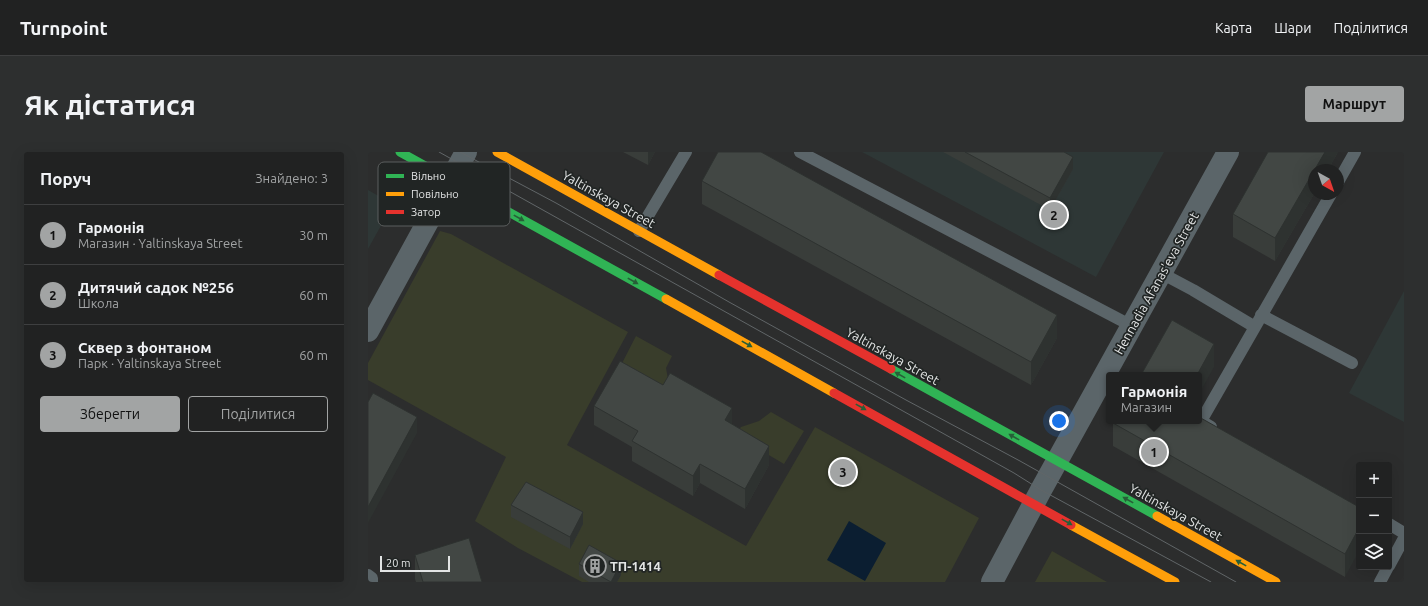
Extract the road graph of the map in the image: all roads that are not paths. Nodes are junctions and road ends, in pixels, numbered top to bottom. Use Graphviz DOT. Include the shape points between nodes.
graph roads {
  1 [pos="400,152"];
  2 [pos="466,152"];
  3 [pos="497,152"];
  4 [pos="686,152"];
  5 [pos="800,152"];
  6 [pos="1228,152"];
  7 [pos="1355,152"];
  8 [pos="418,162"];
  9 [pos="461,162"];
  10 [pos="1344,171"];
  11 [pos="1328,200"];
  12 [pos="510,213"];
  13 [pos="425,226"];
  14 [pos="639,231"];
  15 [pos="1161,274"];
  16 [pos="1261,315"];
  17 [pos="1132,326"];
  18 [pos="1254,327"];
  19 [pos="368,331"];
  20 [pos="1352,363"];
  21 [pos="1106,372"];
  22 [pos="1106,373"];
  23 [pos="1202,419"];
  24 [pos="1202,422"];
  25 [pos="1221,432"];
  26 [pos="1056,462"];
  27 [pos="1033,504"];
  28 [pos="1392,526"];
  29 [pos="1404,532"];
  30 [pos="1404,538"];
  31 [pos="1392,560"];
  32 [pos="1387,570"];
  33 [pos="368,575"];
  34 [pos="372,582"];
  35 [pos="992,582"];
  36 [pos="1175,582"];
  37 [pos="1276,582"];
  38 [pos="1380,582"];
  1 -- 8 [label="street"];
  2 -- 9 [label="street"];
  3 -- 14 [label="street, Yaltinskaya Street"];
  4 -- 14 [label="lane"];
  5 -- 17 [label="lane"];
  6 -- 15 [label="street, Hennadia Afanas'eva Street"];
  7 -- 10 [label="lane"];
  11 -- 16 [label="lane"];
  12 -- 27 [label="street, one-way"];
  13 -- 19 [label="street"];
  26 -- 14 [label="street, Yaltinskaya Street, one-way"];
  15 -- 17 [label="street, Hennadia Afanas'eva Street"];
  15 -- 18 [label="lane"];
  16 -- 18 [label="lane"];
  16 -- 20 [label="lane"];
  17 -- 21 [label="street, Hennadia Afanas'eva Street"];
  18 -- 23 [label="lane"];
  22 -- 26 [label="street, Hennadia Afanas'eva Street"];
  24 -- 25 [label="lane"];
  26 -- 27 [label="street, Hennadia Afanas'eva Street"];
  37 -- 26 [label="street, Yaltinskaya Street, one-way"];
  27 -- 35 [label="street, Hennadia Afanas'eva Street"];
  27 -- 36 [label="street, one-way"];
  28 -- 29 [label="lane"];
  30 -- 31 [label="lane"];
  32 -- 38 [label="lane"];
  33 -- 34 [label="lane"];
}
